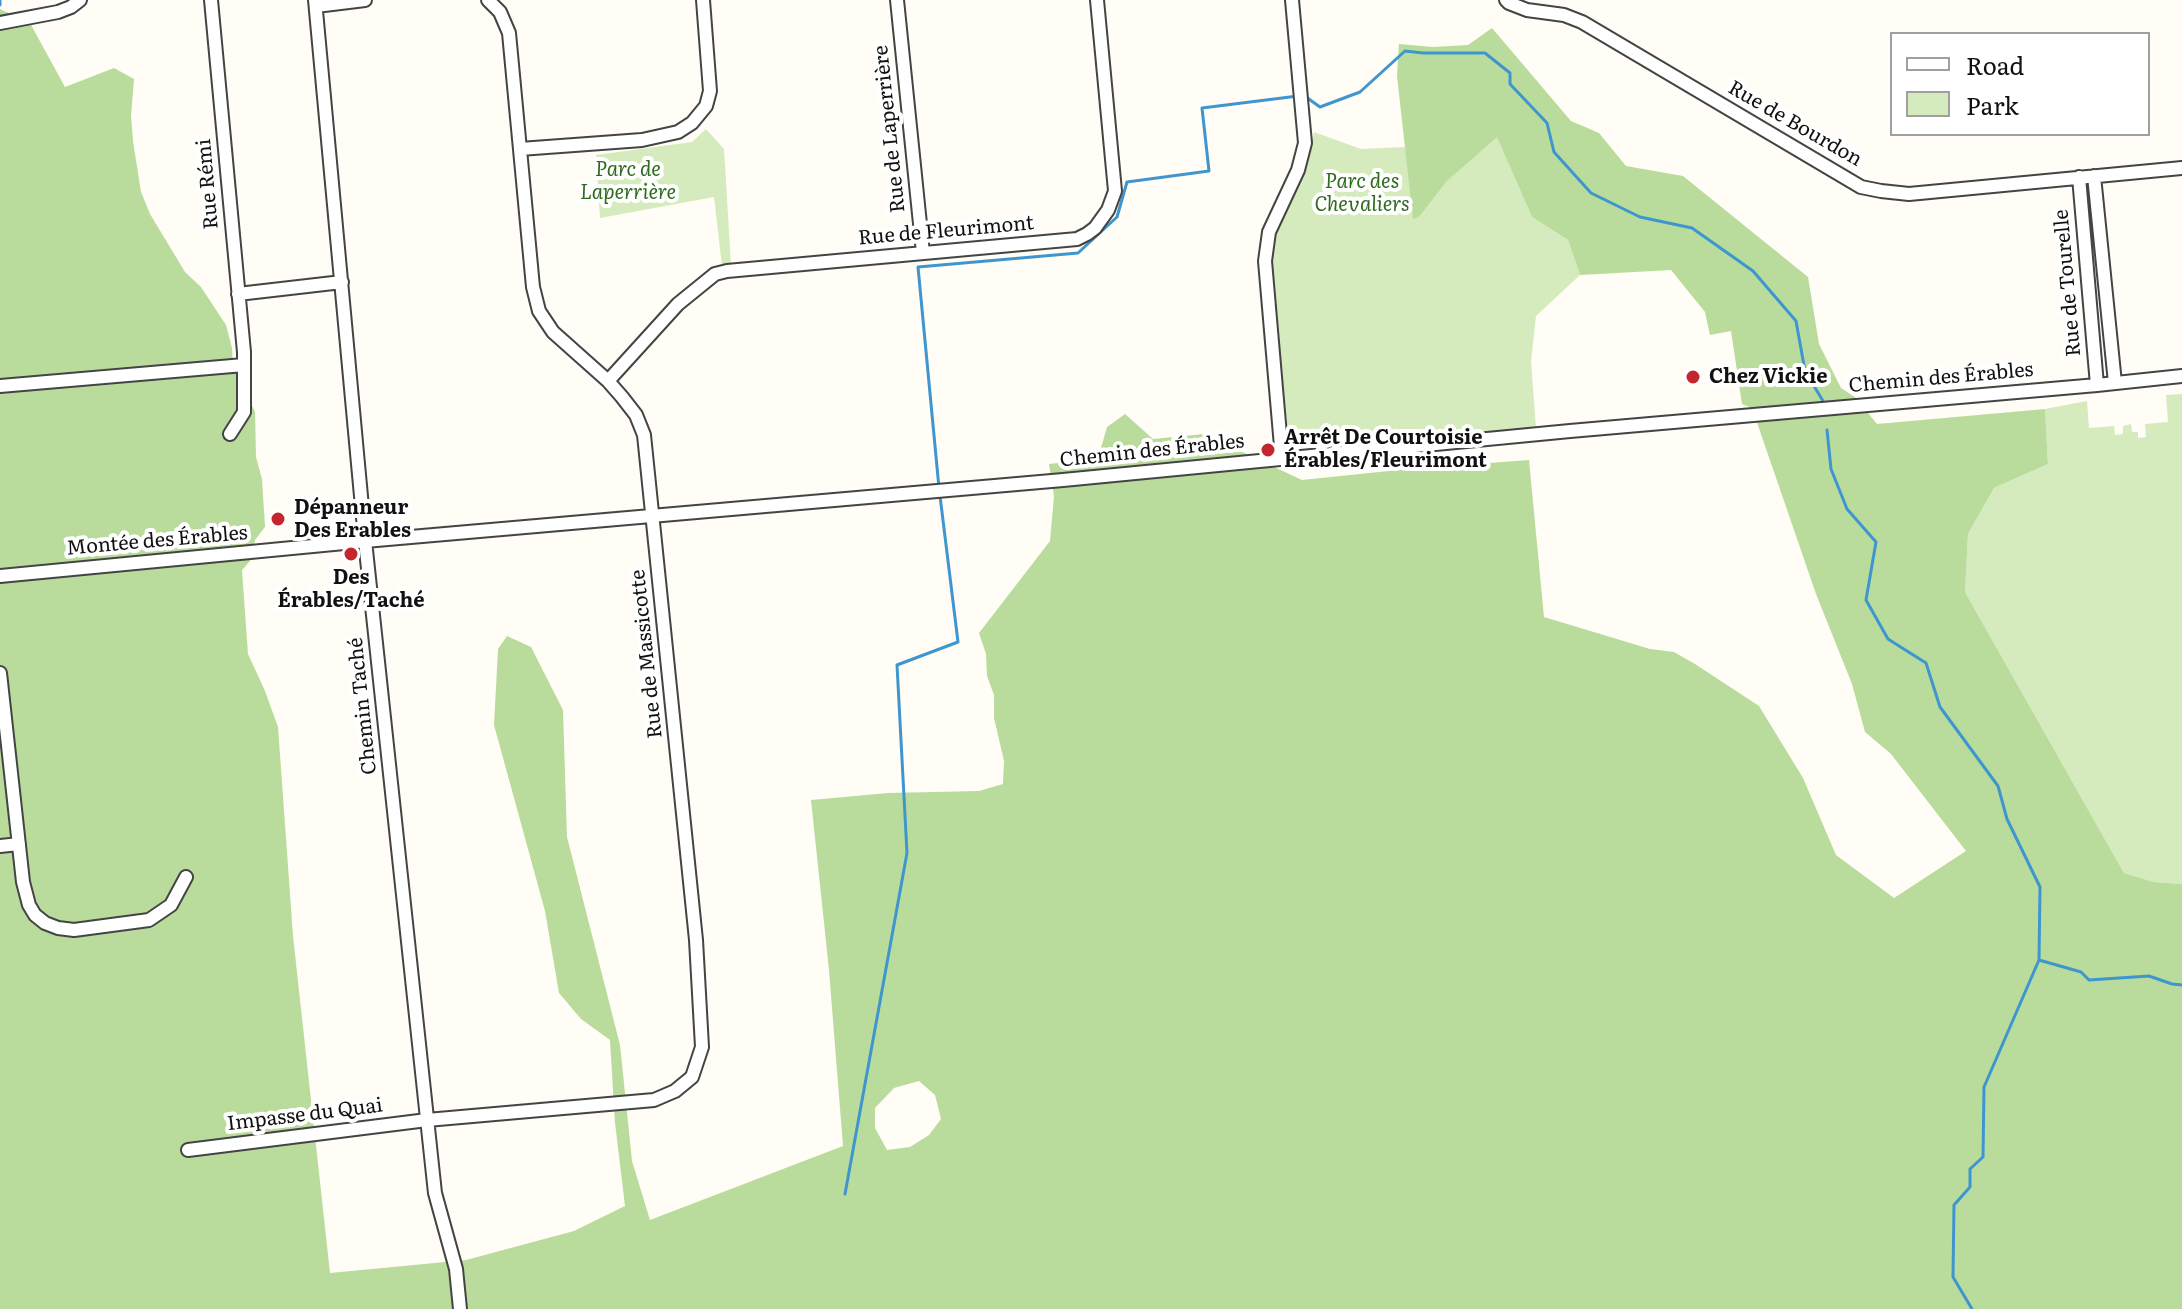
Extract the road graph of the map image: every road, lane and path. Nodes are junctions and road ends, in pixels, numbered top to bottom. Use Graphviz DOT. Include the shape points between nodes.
graph roads {
  1 [pos="80,0"];
  2 [pos="211,0"];
  3 [pos="365,0"];
  4 [pos="488,0"];
  5 [pos="703,0"];
  6 [pos="897,0"];
  7 [pos="1097,0"];
  8 [pos="1292,0"];
  9 [pos="1506,0"];
  10 [pos="315,3"];
  11 [pos="0,23"];
  12 [pos="520,149"];
  13 [pos="2182,168"];
  14 [pos="2094,176"];
  15 [pos="2079,177"];
  16 [pos="2101,249"];
  17 [pos="2086,251"];
  18 [pos="923,253"];
  19 [pos="342,282"];
  20 [pos="238,294"];
  21 [pos="2107,310"];
  22 [pos="2091,311"];
  23 [pos="244,365"];
  24 [pos="2182,376"];
  25 [pos="608,381"];
  26 [pos="2115,383"];
  27 [pos="2097,385"];
  28 [pos="0,386"];
  29 [pos="230,434"];
  30 [pos="1282,458"];
  31 [pos="653,516"];
  32 [pos="365,541"];
  33 [pos="0,576"];
  34 [pos="0,673"];
  35 [pos="19,844"];
  36 [pos="0,846"];
  37 [pos="186,877"];
  38 [pos="427,1120"];
  39 [pos="188,1150"];
  40 [pos="460,1309"];
  1 -- 11 [label="street" via="58,12"];
  2 -- 20 [label="street, Rue Rémi"];
  3 -- 10 [label="street"];
  4 -- 12 [label="street, Rue de Massicotte" via="509,33"];
  5 -- 12 [label="street" via="710,91 692,123 678,132 642,140"];
  6 -- 18 [label="street, Rue de Laperrière"];
  7 -- 18 [label="street, Rue de Fleurimont" via="1115,191 1108,210 1095,228 1077,239"];
  8 -- 30 [label="street" via="1305,143 1269,232 1265,261"];
  9 -- 15 [label="street, Rue de Bourdon" via="1582,22 1861,187 1909,194"];
  10 -- 19 [label="street, Chemin Taché"];
  12 -- 25 [label="street, Rue de Massicotte" via="539,311 553,332"];
  13 -- 14 [label="street, Rue de Bourdon"];
  14 -- 15 [label="street, Rue de Bourdon"];
  14 -- 16 [label="street, Rue de Tourelle"];
  15 -- 17 [label="street, Rue de Tourelle"];
  16 -- 17 [label="street"];
  16 -- 21 [label="street, Rue de Tourelle"];
  17 -- 22 [label="street, Rue de Tourelle"];
  18 -- 25 [label="street, Rue de Fleurimont" via="715,274 678,304"];
  19 -- 20 [label="street"];
  19 -- 32 [label="street, Chemin Taché"];
  20 -- 23 [label="street, Rue Rémi"];
  21 -- 22 [label="street"];
  21 -- 26 [label="street, Rue de Tourelle"];
  22 -- 27 [label="street, Rue de Tourelle"];
  23 -- 28 [label="street"];
  23 -- 29 [label="street, Rue Rémi" via="244,412"];
  24 -- 26 [label="street, Chemin des Érables"];
  25 -- 31 [label="street, Rue de Massicotte" via="636,415 644,435"];
  26 -- 27 [label="street, Chemin des Érables"];
  27 -- 30 [label="street, Chemin des Érables"];
  30 -- 31 [label="street, Chemin des Érables"];
  31 -- 32 [label="street, Chemin des Érables"];
  31 -- 38 [label="street, Rue de Massicotte" via="696,940 702,1047 692,1077 654,1100"];
  32 -- 33 [label="street, Montée des Érables"];
  32 -- 38 [label="street, Chemin Taché"];
  34 -- 35 [label="street"];
  35 -- 36 [label="street"];
  35 -- 37 [label="street" via="29,905 45,923 58,928 149,920 171,905"];
  38 -- 39 [label="street, Impasse du Quai"];
  38 -- 40 [label="street, Chemin Taché" via="435,1193 456,1269"];
}
